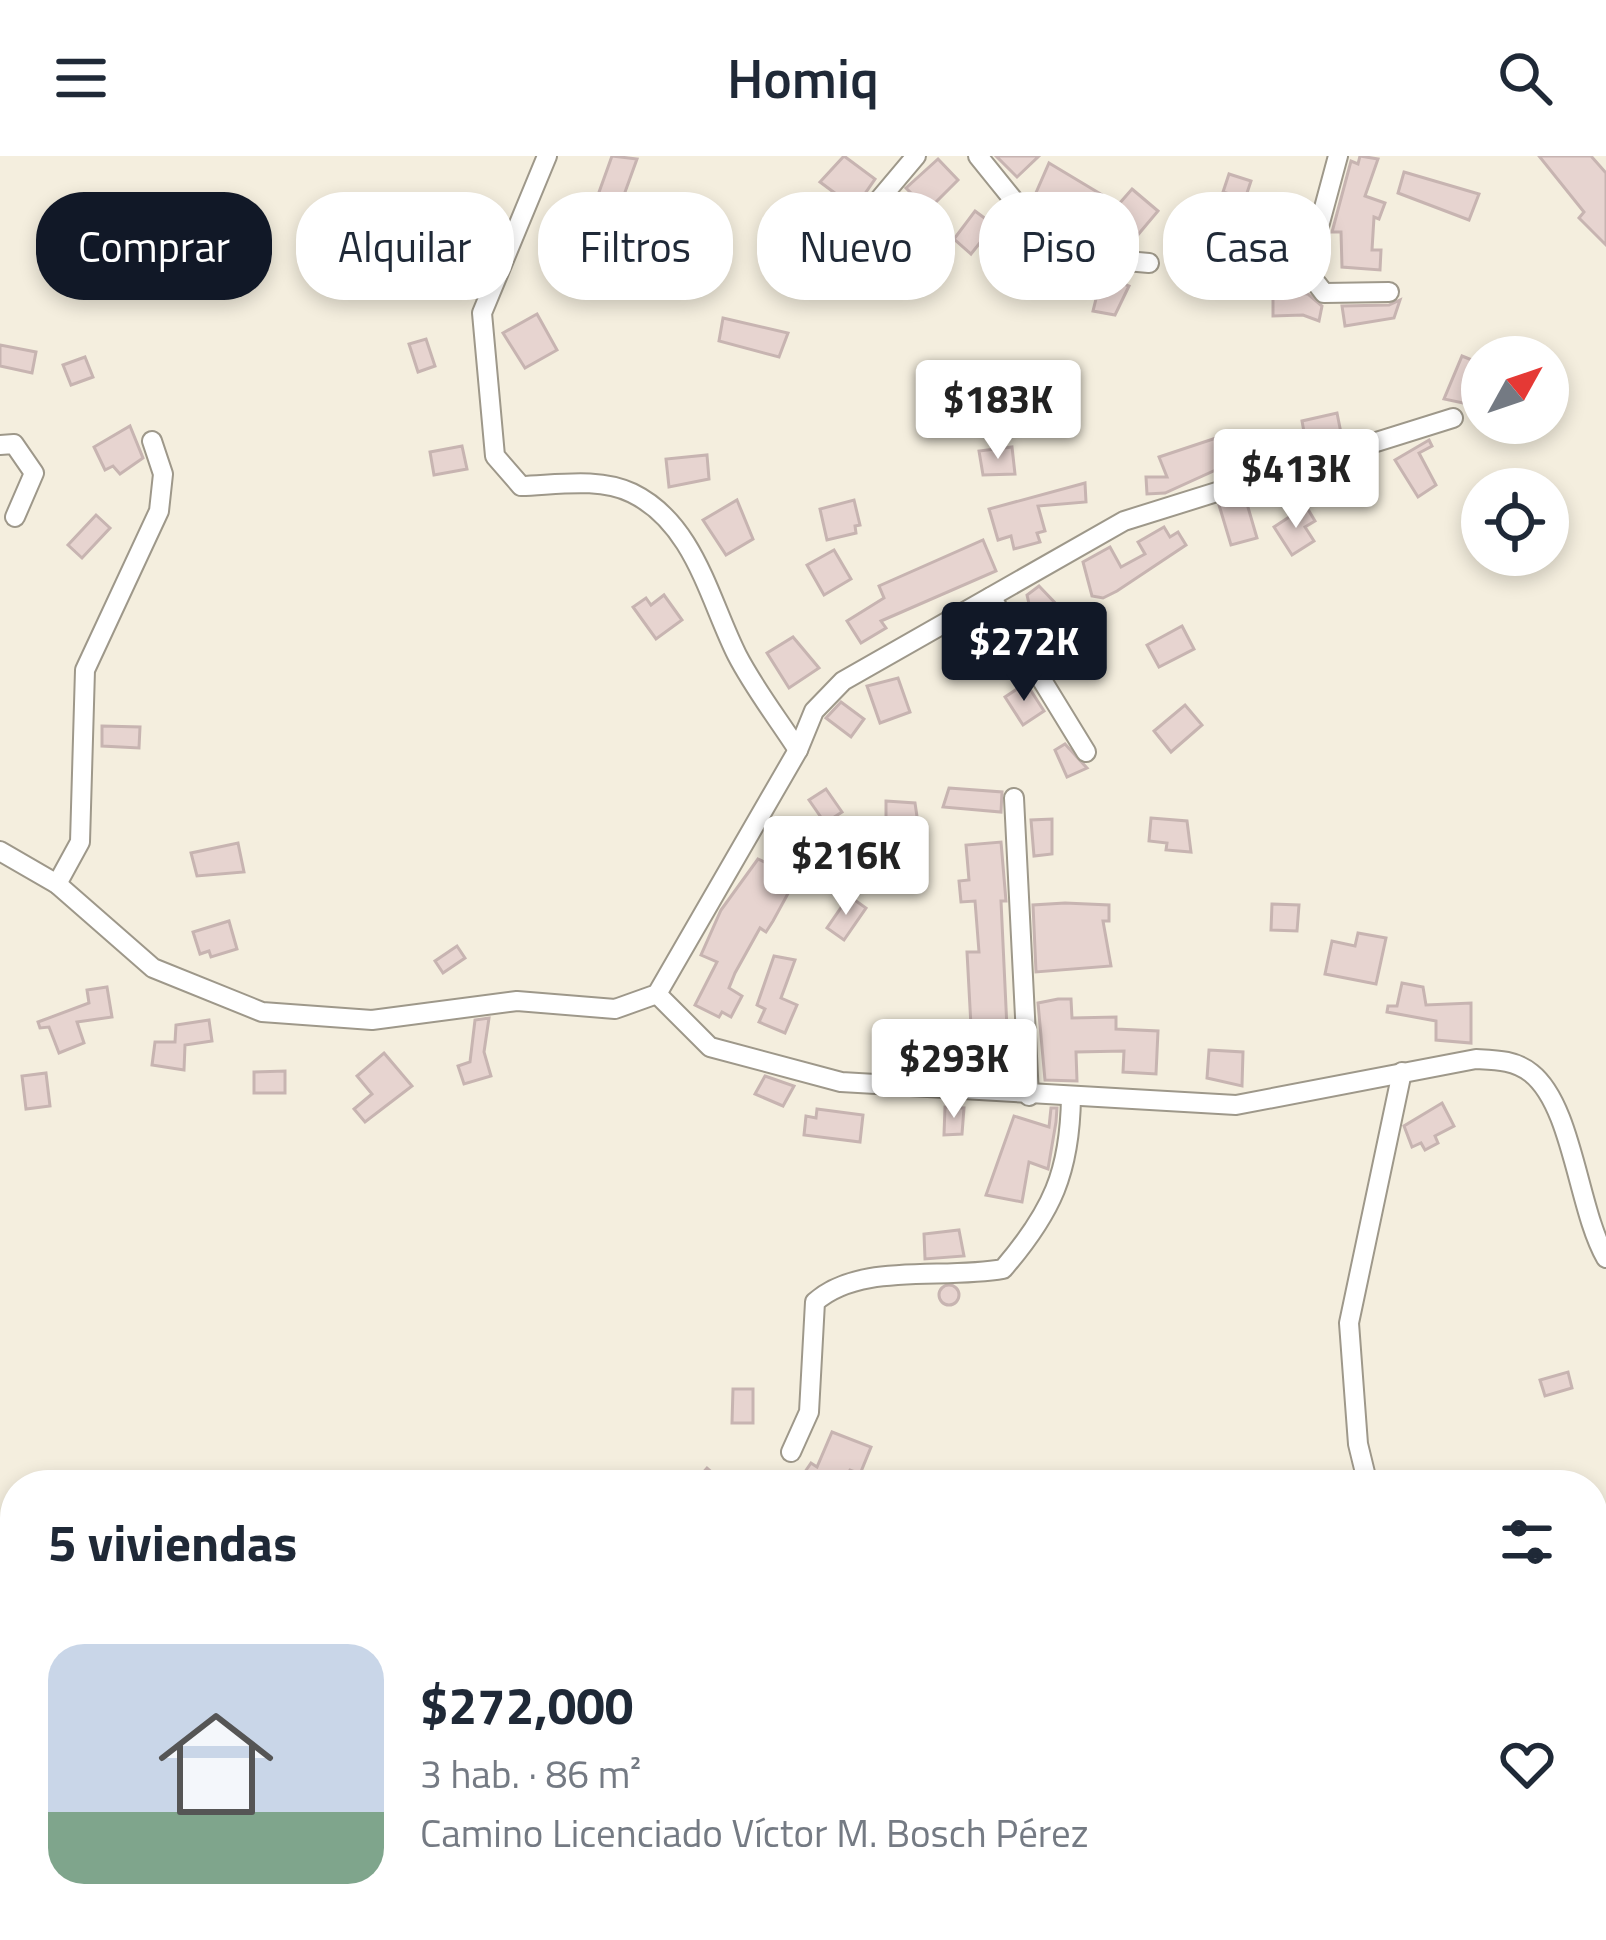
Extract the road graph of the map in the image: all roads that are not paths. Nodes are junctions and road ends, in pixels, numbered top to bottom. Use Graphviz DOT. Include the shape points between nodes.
graph roads {
  1 [pos="547,156"];
  2 [pos="916,156"];
  3 [pos="978,156"];
  4 [pos="1338,156"];
  5 [pos="886,192"];
  6 [pos="1149,263"];
  7 [pos="1389,292"];
  8 [pos="1453,418"];
  9 [pos="152,441"];
  10 [pos="0,445"];
  11 [pos="15,517"];
  12 [pos="991,597"];
  13 [pos="798,750"];
  14 [pos="1086,752"];
  15 [pos="1014,798"];
  16 [pos="3,849"];
  17 [pos="57,884"];
  18 [pos="656,994"];
  19 [pos="1402,1072"];
  20 [pos="1029,1096"];
  21 [pos="1071,1097"];
  22 [pos="1606,1258"];
  23 [pos="791,1452"];
  24 [pos="1364,1470"];
  1 -- 13 [label="street" via="482,313 494,456 520,485 601,484 658,512 691,552 739,658"];
  2 -- 5 [label="street"];
  3 -- 6 [label="street" via="1020,208 1115,260"];
  4 -- 7 [label="street" via="1307,271 1324,292"];
  8 -- 12 [label="street" via="1124,521"];
  9 -- 17 [label="street" via="163,474 159,511 85,670 80,842"];
  10 -- 11 [label="street" via="14,444 34,473"];
  12 -- 13 [label="street" via="843,681 814,711"];
  12 -- 14 [label="street"];
  13 -- 18 [label="street"];
  15 -- 20 [label="street"];
  16 -- 17 [label="street"];
  17 -- 18 [label="street" via="153,968 262,1012 372,1020 518,1001 616,1009"];
  18 -- 20 [label="street" via="710,1047 841,1082"];
  19 -- 21 [label="street" via="1236,1106"];
  19 -- 22 [label="street" via="1476,1059 1531,1072 1550,1095"];
  19 -- 24 [label="street" via="1349,1323"];
  20 -- 21 [label="street"];
  21 -- 23 [label="street" via="1070,1153 1036,1230 1003,1269 865,1275 815,1302 809,1412"];
}
